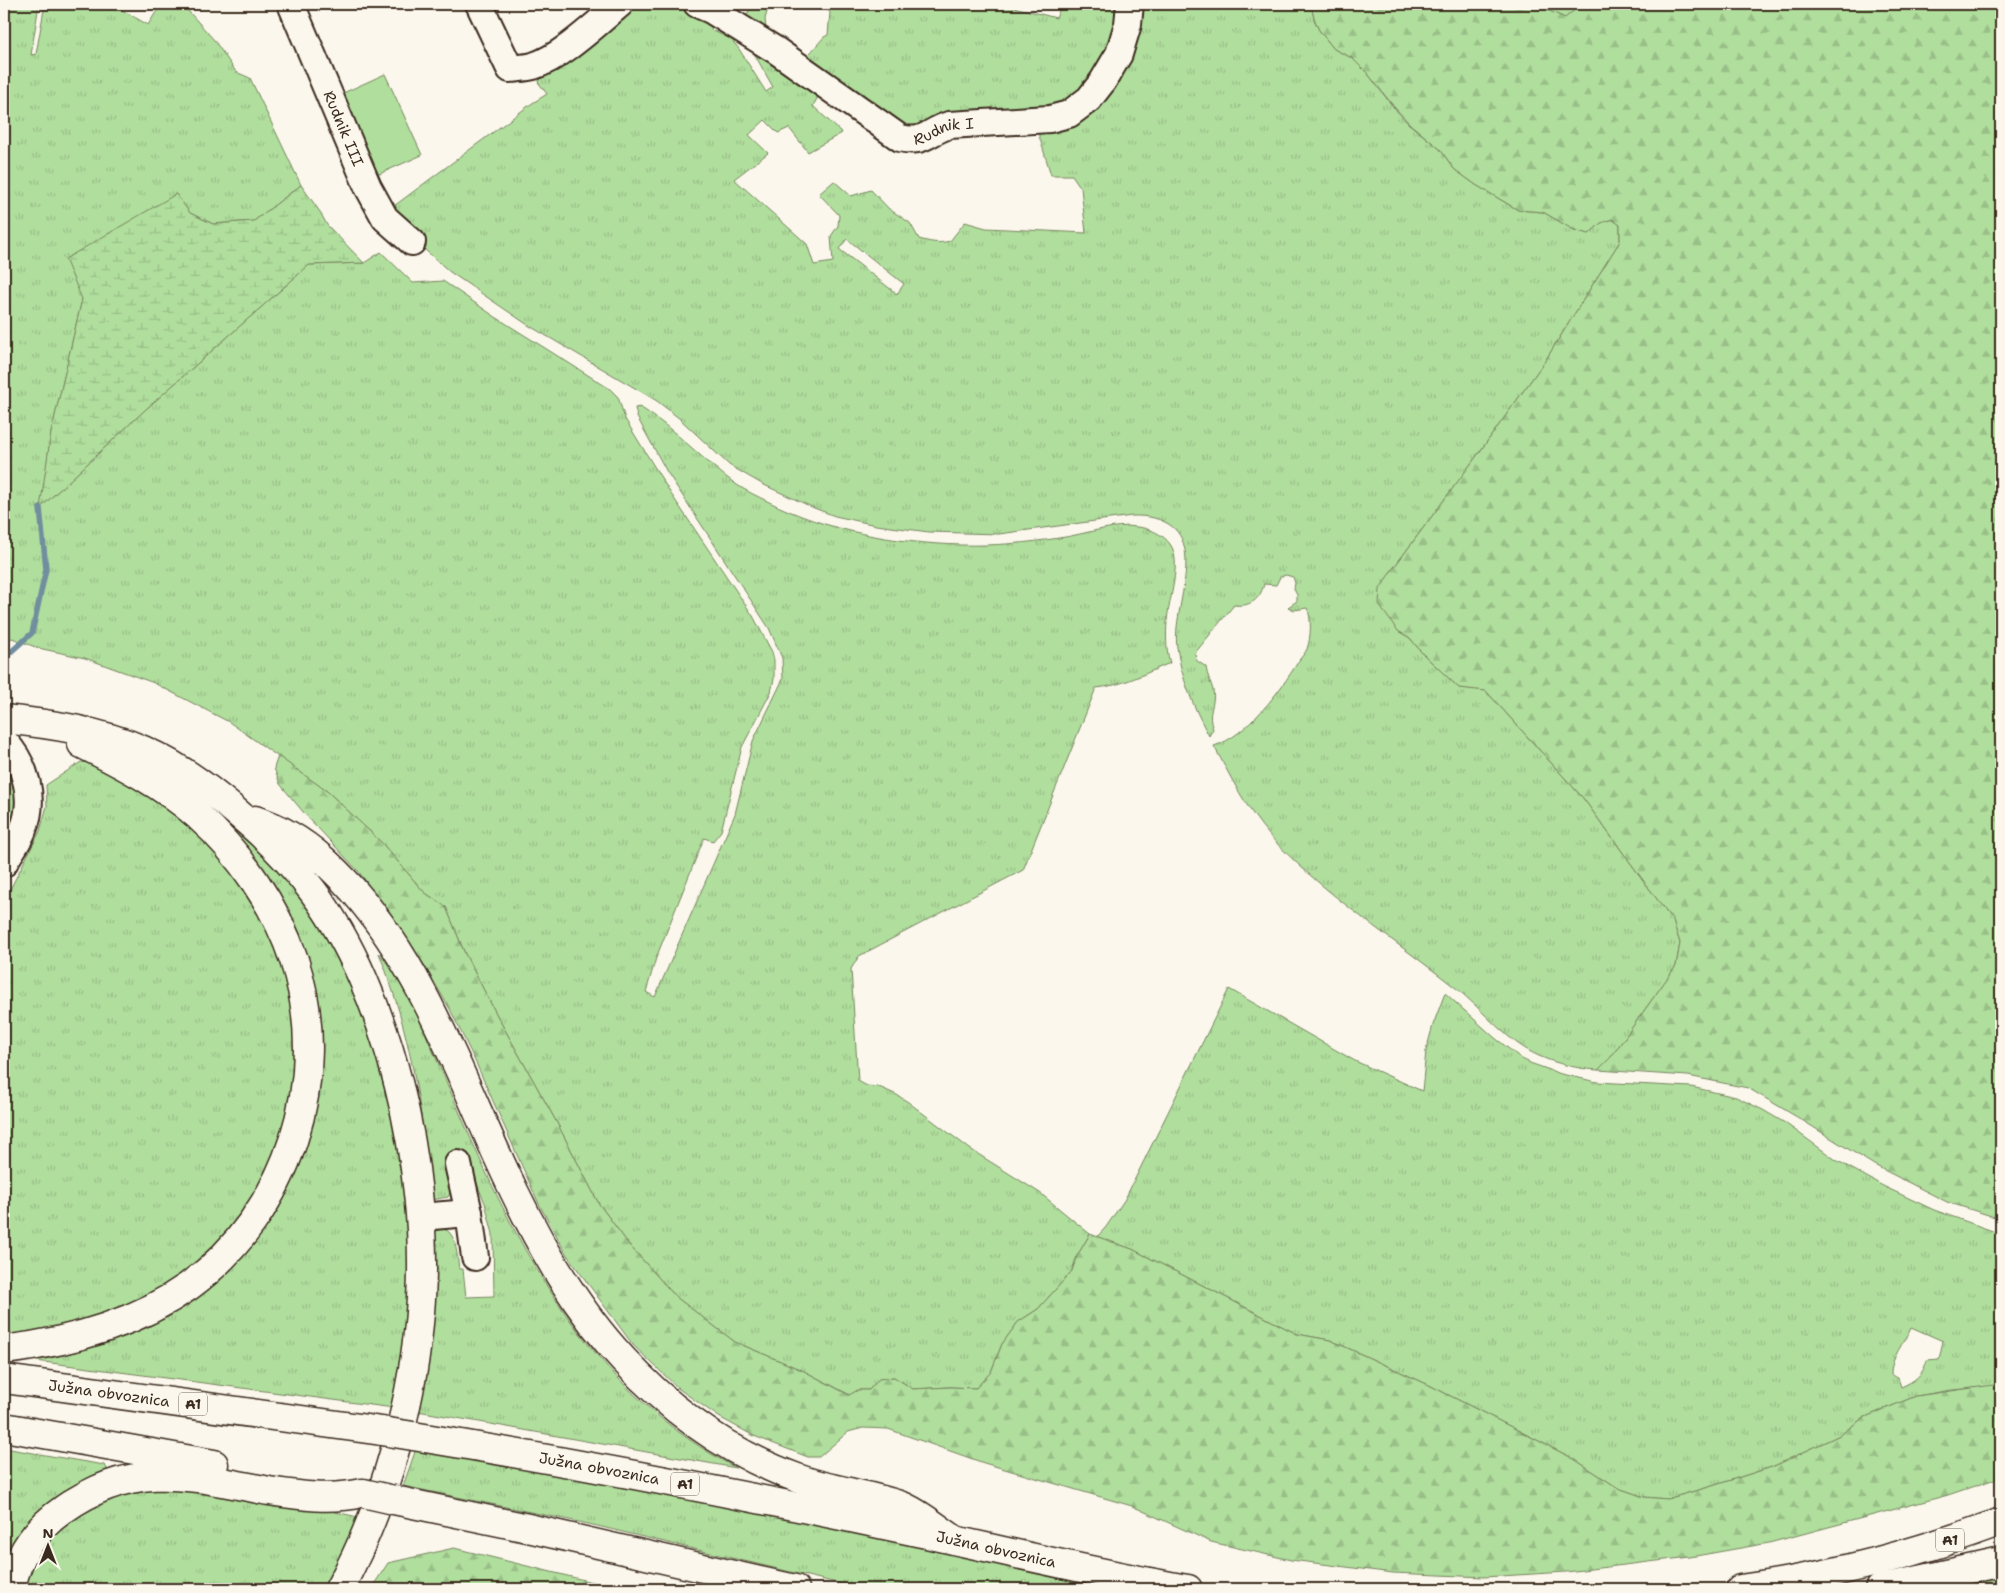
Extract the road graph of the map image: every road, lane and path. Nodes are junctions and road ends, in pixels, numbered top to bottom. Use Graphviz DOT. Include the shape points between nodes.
graph roads {
  1 [pos="290,4"];
  2 [pos="479,4"];
  3 [pos="620,4"];
  4 [pos="697,4"];
  5 [pos="1130,4"];
  6 [pos="412,242"];
  7 [pos="4,719"];
  8 [pos="45,724"];
  9 [pos="4,741"];
  10 [pos="237,812"];
  11 [pos="4,863"];
  12 [pos="458,1164"];
  13 [pos="470,1213"];
  14 [pos="420,1217"];
  15 [pos="475,1257"];
  16 [pos="4,1350"];
  17 [pos="4,1379"];
  18 [pos="4,1427"];
  19 [pos="363,1493"];
  20 [pos="2001,1522"];
  21 [pos="956,1540"];
  22 [pos="2001,1562"];
  23 [pos="11,1589"];
  24 [pos="339,1589"];
  25 [pos="796,1589"];
  26 [pos="1188,1589"];
  27 [pos="1740,1589"];
  28 [pos="1880,1589"];
  1 -- 6 [label="street, Rudnik III" via="368,187 385,218"];
  2 -- 3 [label="street" via="510,68 531,67 547,60"];
  4 -- 5 [label="street, Rudnik I" via="777,50 900,138 913,141 949,125 1050,119 1069,114 1088,99 1115,60 1128,24"];
  7 -- 8 [label="highway"];
  8 -- 10 [label="highway" via="110,738 149,753 199,782"];
  8 -- 16 [label="highway" via="121,763 172,795 218,836 241,864 275,916 294,961 305,1008 308,1064 300,1119 281,1173 253,1221 228,1252 190,1285 161,1303 101,1330"];
  9 -- 11 [label="street" via="27,780 30,798 23,830"];
  10 -- 14 [label="highway" via="312,890 348,947 385,1038 405,1110"];
  10 -- 21 [label="highway" via="289,834 333,868 368,908 400,953 428,1002 514,1191 549,1258 581,1308 622,1359 663,1398 706,1432 760,1463 829,1489 905,1506"];
  12 -- 13 [label="street"];
  13 -- 14 [label="street"];
  13 -- 15 [label="street"];
  14 -- 24 [label="highway" via="422,1296 412,1375 385,1480 370,1523"];
  17 -- 21 [label="highway, Južna obvoznica / A1, bridge" via="413,1436 684,1484"];
  18 -- 19 [label="highway"];
  19 -- 23 [label="highway" via="323,1498 190,1476 127,1479 85,1496 40,1528 20,1559"];
  19 -- 25 [label="highway, bridge"];
  20 -- 27 [label="highway, A1" via="1860,1566"];
  21 -- 26 [label="highway, Južna obvoznica / A1"];
  22 -- 28 [label="highway"];
}
